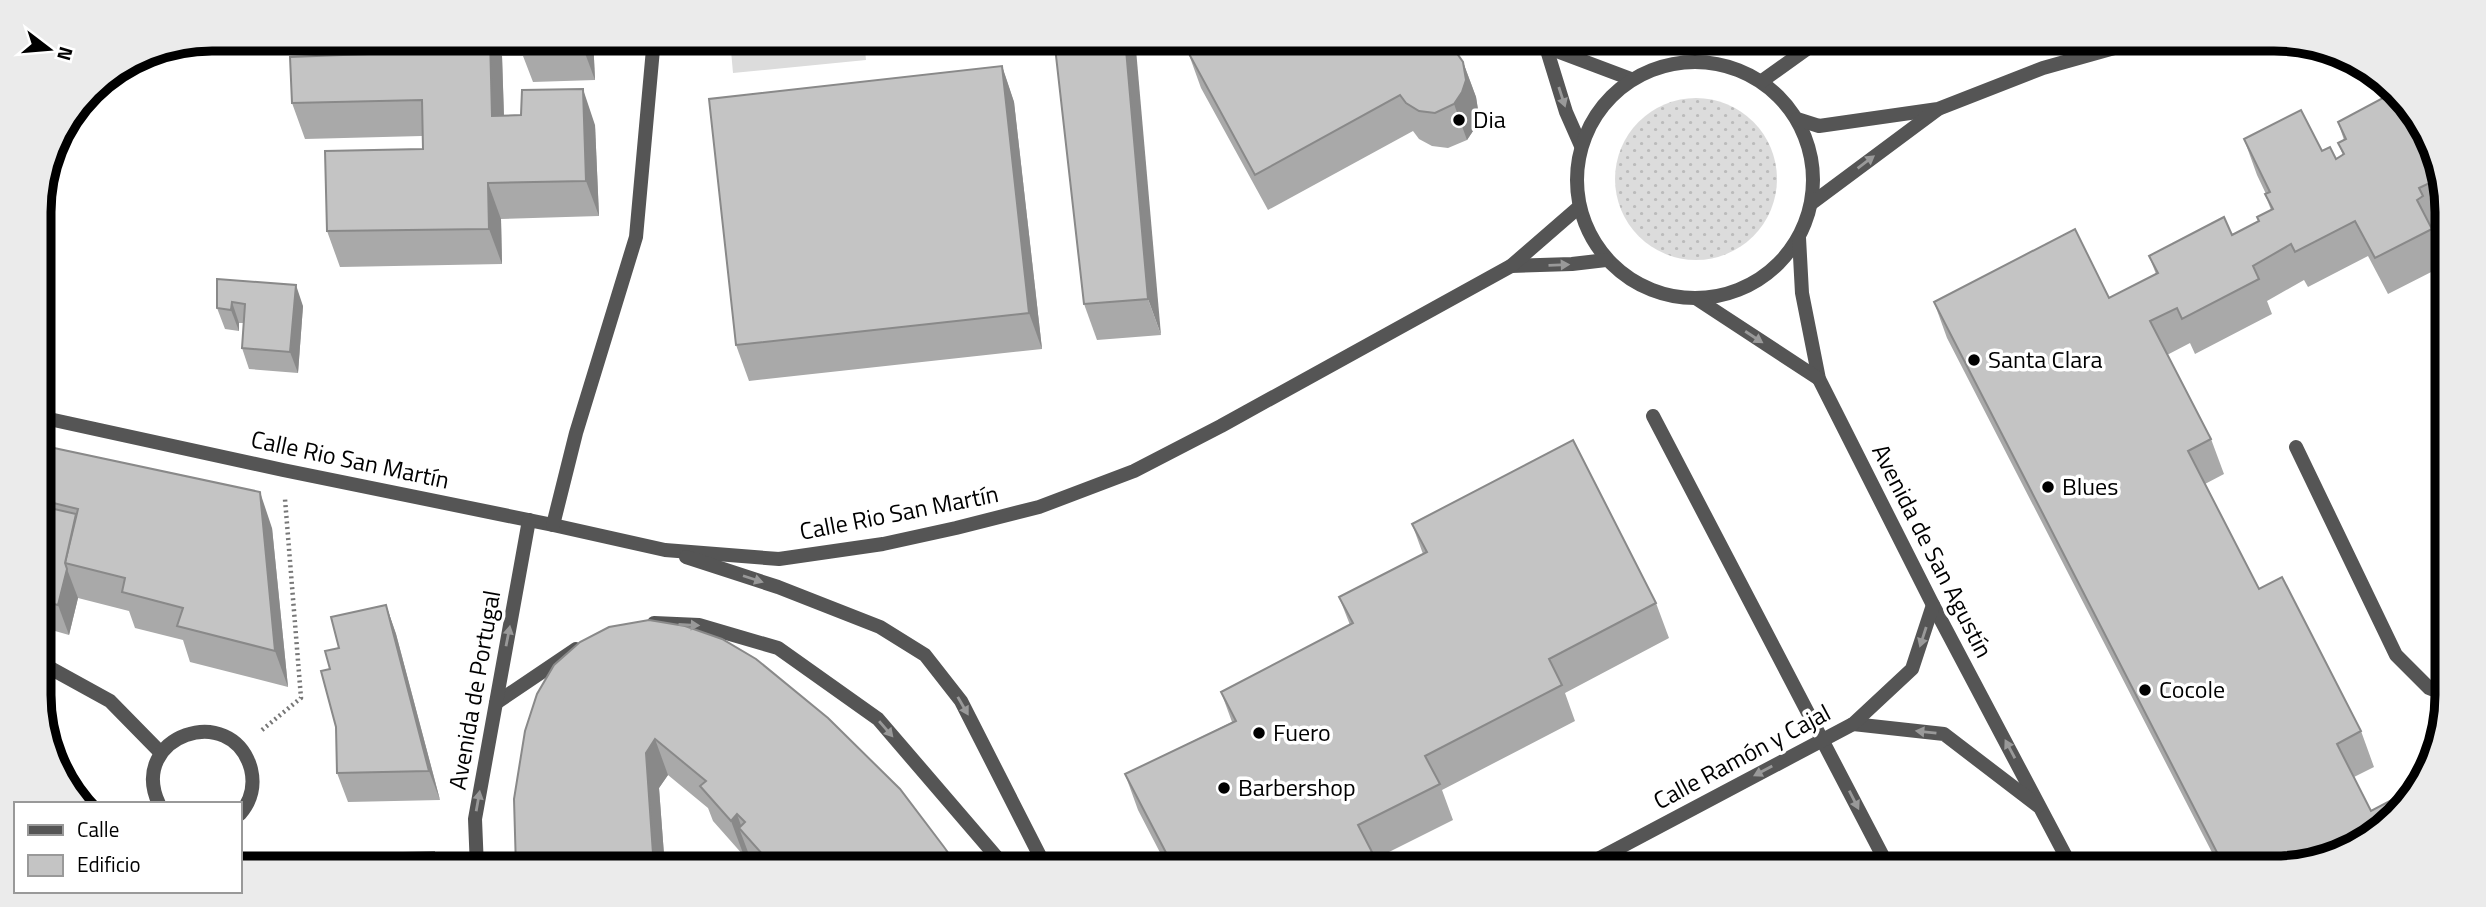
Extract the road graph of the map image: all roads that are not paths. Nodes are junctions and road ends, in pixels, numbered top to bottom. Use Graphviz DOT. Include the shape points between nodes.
graph roads {
  1 [pos="653,51"];
  2 [pos="1546,51"];
  3 [pos="1563,51"];
  4 [pos="1804,51"];
  5 [pos="2104,51"];
  6 [pos="1631,79"];
  7 [pos="1762,81"];
  8 [pos="1938,109"];
  9 [pos="1797,118"];
  10 [pos="1581,146"];
  11 [pos="1812,203"];
  12 [pos="1579,207"];
  13 [pos="1799,239"];
  14 [pos="1606,260"];
  15 [pos="1511,266"];
  16 [pos="1698,299"];
  17 [pos="1819,379"];
  18 [pos="1653,416"];
  19 [pos="51,419"];
  20 [pos="2296,447"];
  21 [pos="530,520"];
  22 [pos="553,525"];
  23 [pos="665,550"];
  24 [pos="1933,605"];
  25 [pos="638,626"];
  26 [pos="583,644"];
  27 [pos="51,669"];
  28 [pos="2435,690"];
  29 [pos="496,703"];
  30 [pos="1853,724"];
  31 [pos="1823,740"];
  32 [pos="161,753"];
  33 [pos="158,802"];
  34 [pos="2042,809"];
  35 [pos="242,812"];
  36 [pos="476,856"];
  37 [pos="996,856"];
  38 [pos="1040,856"];
  39 [pos="1604,856"];
  40 [pos="1883,856"];
  41 [pos="2066,856"];
  1 -- 22 [label="street" via="636,237"];
  2 -- 10 [label="street, one-way"];
  3 -- 6 [label="street"];
  4 -- 7 [label="street"];
  5 -- 8 [label="street" via="2043,68"];
  6 -- 7 [label="street" via="1671,63 1705,61 1735,67"];
  6 -- 10 [label="street" via="1600,107"];
  7 -- 9 [label="street"];
  8 -- 9 [label="street" via="1819,126"];
  11 -- 8 [label="street, one-way"];
  9 -- 11 [label="street" via="1809,146"];
  10 -- 12 [label="street" via="1576,177"];
  11 -- 13 [label="street"];
  12 -- 14 [label="street" via="1591,239"];
  12 -- 15 [label="street, Calle Rio San Martín"];
  13 -- 16 [label="street" via="1762,278 1728,294"];
  13 -- 17 [label="street, Avenida de San Agustín" via="1802,293"];
  15 -- 14 [label="street, one-way"];
  14 -- 16 [label="street" via="1638,285 1674,298"];
  15 -- 23 [label="street, Calle Rio San Martín" via="1146,465 1039,507 883,544 779,559"];
  16 -- 17 [label="street, one-way"];
  17 -- 24 [label="street, Avenida de San Agustín"];
  18 -- 31 [label="street"];
  19 -- 21 [label="street, Calle Rio San Martín"];
  20 -- 28 [label="street" via="2396,655"];
  21 -- 22 [label="street, Calle Rio San Martín"];
  29 -- 21 [label="street, Avenida de Portugal, one-way"];
  22 -- 23 [label="street, Calle Rio San Martín"];
  23 -- 38 [label="street, one-way" via="880,627 925,655 961,701"];
  24 -- 30 [label="street, Calle Ramón y Cajal, one-way" via="1912,669"];
  34 -- 24 [label="street, Avenida de San Agustín, one-way"];
  25 -- 37 [label="street, one-way" via="699,625 778,648 878,719"];
  26 -- 29 [label="street"];
  27 -- 32 [label="street" via="110,701"];
  36 -- 29 [label="street, Avenida de Portugal, one-way" via="475,819"];
  30 -- 31 [label="street, Calle Ramón y Cajal"];
  34 -- 30 [label="street, one-way" via="1944,734"];
  31 -- 39 [label="street, Calle Ramón y Cajal, one-way"];
  31 -- 40 [label="street, one-way"];
  32 -- 33 [label="street" via="153,771"];
  32 -- 35 [label="street" via="193,731 231,740 248,757 254,779 249,804"];
  34 -- 41 [label="street, Avenida de San Agustín"];
}
